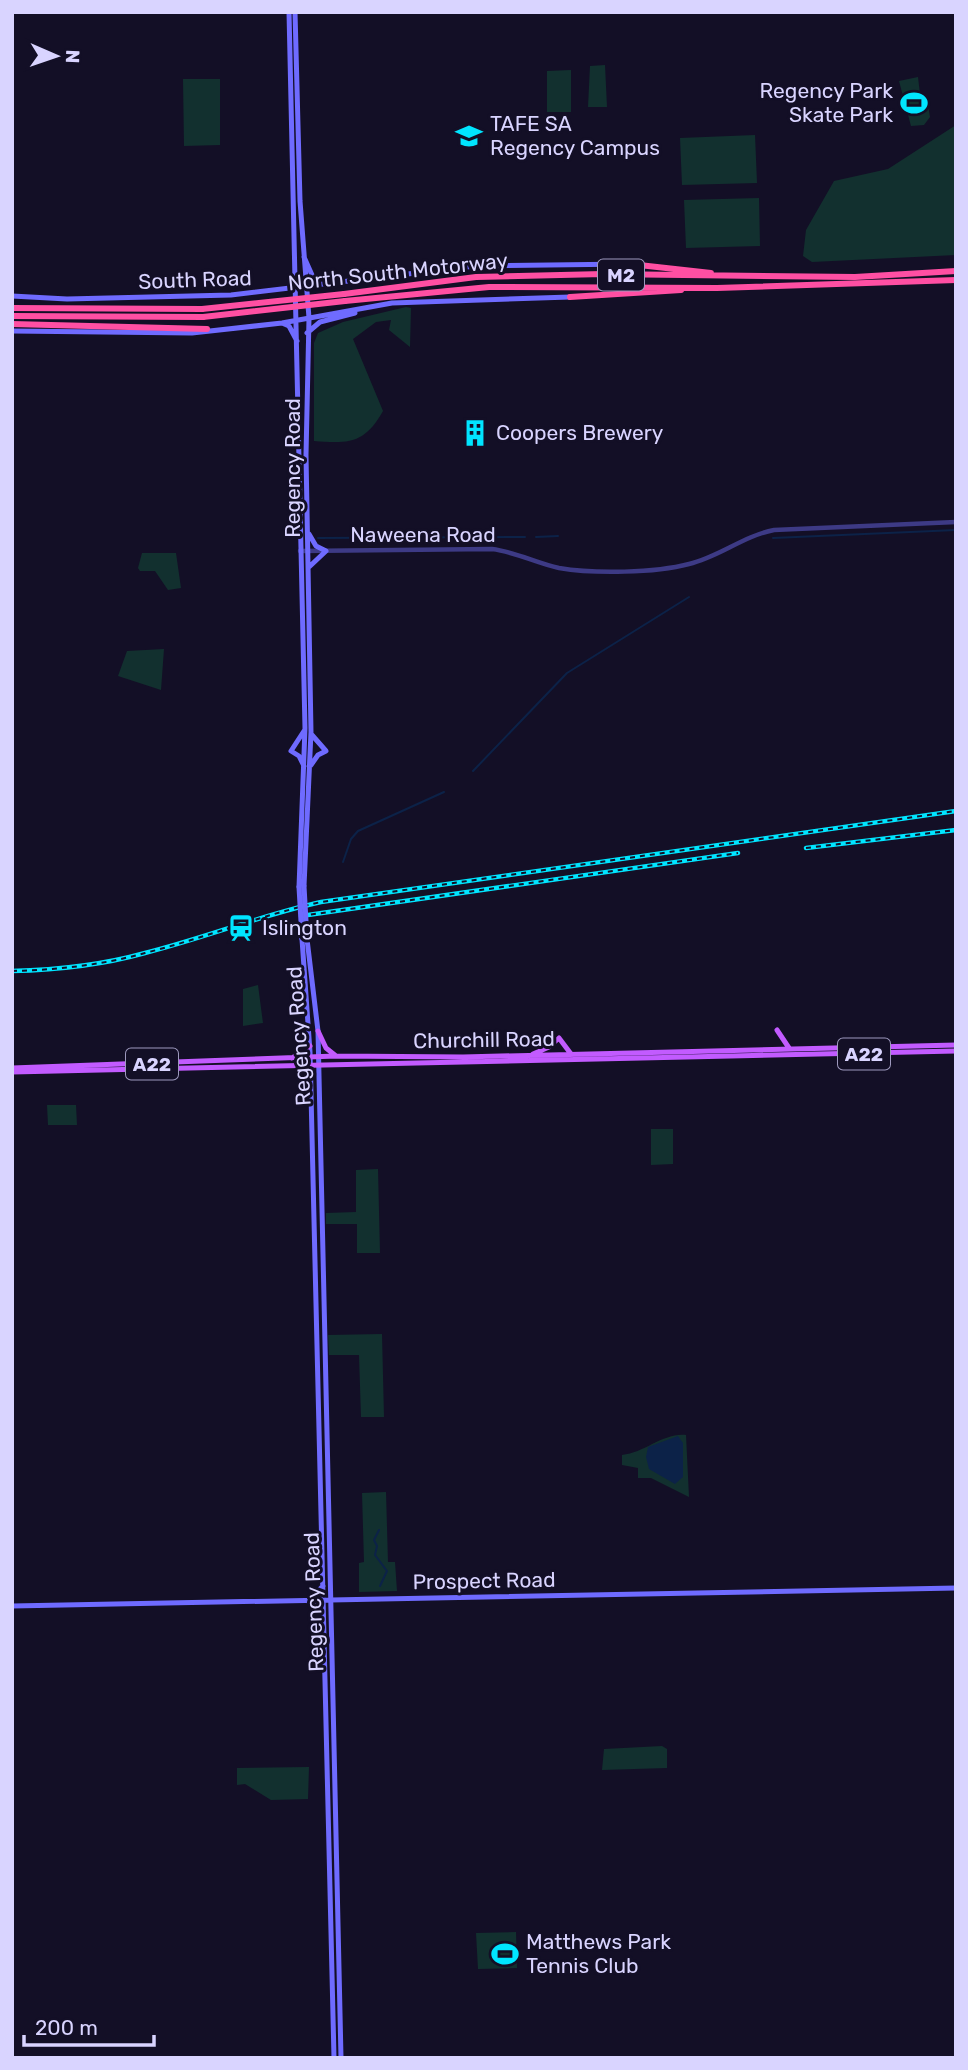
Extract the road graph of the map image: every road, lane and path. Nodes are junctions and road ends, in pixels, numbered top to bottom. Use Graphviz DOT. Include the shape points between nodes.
graph roads {
  1 [pos="295,12"];
  2 [pos="288,15"];
  3 [pos="304,257"];
  4 [pos="630,264"];
  5 [pos="956,271"];
  6 [pos="733,276"];
  7 [pos="295,277"];
  8 [pos="956,280"];
  9 [pos="325,284"];
  10 [pos="307,286"];
  11 [pos="296,287"];
  12 [pos="718,288"];
  13 [pos="282,289"];
  14 [pos="12,296"];
  15 [pos="344,297"];
  16 [pos="570,297"];
  17 [pos="392,303"];
  18 [pos="12,308"];
  19 [pos="12,316"];
  20 [pos="309,318"];
  21 [pos="298,320"];
  22 [pos="282,323"];
  23 [pos="12,324"];
  24 [pos="207,329"];
  25 [pos="12,331"];
  26 [pos="307,333"];
  27 [pos="299,343"];
  28 [pos="306,444"];
  29 [pos="298,453"];
  30 [pos="956,522"];
  31 [pos="308,531"];
  32 [pos="300,551"];
  33 [pos="308,551"];
  34 [pos="326,551"];
  35 [pos="309,567"];
  36 [pos="302,593"];
  37 [pos="309,593"];
  38 [pos="307,669"];
  39 [pos="308,730"];
  40 [pos="307,768"];
  41 [pos="305,939"];
  42 [pos="777,1030"];
  43 [pos="318,1031"];
  44 [pos="956,1045"];
  45 [pos="310,1046"];
  46 [pos="791,1049"];
  47 [pos="956,1051"];
  48 [pos="571,1054"];
  49 [pos="530,1055"];
  50 [pos="336,1056"];
  51 [pos="292,1058"];
  52 [pos="310,1058"];
  53 [pos="319,1058"];
  54 [pos="311,1066"];
  55 [pos="319,1066"];
  56 [pos="12,1070"];
  57 [pos="324,1585"];
  58 [pos="956,1588"];
  59 [pos="328,1600"];
  60 [pos="308,1601"];
  61 [pos="12,1606"];
  62 [pos="324,1619"];
  63 [pos="334,1737"];
  64 [pos="328,1760"];
  65 [pos="334,2058"];
  66 [pos="341,2058"];
  1 -- 3 [label="main road, Regency Road"];
  2 -- 7 [label="main road, Regency Road"];
  3 -- 9 [label="main road" via="315,284"];
  3 -- 10 [label="main road, Regency Road"];
  4 -- 6 [label="highway, M2"];
  4 -- 9 [label="main road, South Road / M2" via="475,266"];
  5 -- 6 [label="highway, North South Motorway / M2" via="855,277"];
  6 -- 15 [label="highway, North South Motorway / M2" via="476,277"];
  7 -- 11 [label="main road, Regency Road"];
  7 -- 13 [label="main road"];
  8 -- 12 [label="highway, North South Motorway / M2"];
  9 -- 10 [label="main road, South Road"];
  10 -- 11 [label="main road, South Road"];
  10 -- 20 [label="main road, Regency Road"];
  11 -- 13 [label="main road, South Road"];
  11 -- 21 [label="main road, Regency Road"];
  12 -- 15 [label="highway, North South Motorway / M2" via="489,287"];
  12 -- 16 [label="highway"];
  13 -- 14 [label="main road, South Road" via="165,297"];
  15 -- 18 [label="highway, North South Motorway / M2, bridge" via="202,309"];
  15 -- 19 [label="highway, North South Motorway / M2, bridge" via="203,317"];
  16 -- 17 [label="main road"];
  17 -- 20 [label="main road"];
  17 -- 26 [label="main road" via="320,322"];
  20 -- 21 [label="main road"];
  20 -- 26 [label="main road, Regency Road"];
  21 -- 22 [label="main road"];
  21 -- 27 [label="main road, Regency Road"];
  22 -- 24 [label="main road"];
  22 -- 27 [label="main road"];
  23 -- 24 [label="highway"];
  24 -- 25 [label="main road" via="120,334"];
  26 -- 28 [label="main road, Regency Road"];
  27 -- 29 [label="main road, Regency Road"];
  28 -- 29 [label="main road"];
  28 -- 31 [label="main road, Regency Road"];
  29 -- 32 [label="main road, Regency Road"];
  30 -- 34 [label="street, Naweena Road" via="774,530 708,558 664,568 560,568 492,549"];
  31 -- 33 [label="main road, Regency Road"];
  31 -- 34 [label="main road" via="313,543"];
  32 -- 33 [label="street, Naweena Road"];
  32 -- 36 [label="main road, Regency Road"];
  33 -- 34 [label="street, Naweena Road"];
  33 -- 35 [label="main road, Regency Road"];
  34 -- 35 [label="main road"];
  35 -- 37 [label="main road, Regency Road"];
  36 -- 37 [label="main road"];
  36 -- 38 [label="main road, Regency Road"];
  37 -- 38 [label="main road, Regency Road"];
  38 -- 39 [label="main road, Regency Road"];
  39 -- 40 [label="main road, Regency Road"];
  39 -- 40 [label="main road" via="290,751"];
  39 -- 40 [label="main road" via="326,751"];
  40 -- 41 [label="main road, Regency Road, bridge" via="302,887"];
  41 -- 43 [label="main road, Regency Road"];
  41 -- 45 [label="main road, Regency Road"];
  42 -- 46 [label="main road"];
  43 -- 50 [label="main road"];
  43 -- 53 [label="main road, Regency Road"];
  44 -- 46 [label="main road, Churchill Road / A22"];
  45 -- 51 [label="main road"];
  45 -- 52 [label="main road, Regency Road"];
  46 -- 48 [label="main road, Churchill Road / A22"];
  47 -- 55 [label="main road, Churchill Road / A22"];
  48 -- 49 [label="main road, Churchill Road / A22"];
  48 -- 49 [label="main road" via="559,1038"];
  49 -- 50 [label="main road, Churchill Road / A22"];
  50 -- 53 [label="main road, Churchill Road / A22"];
  51 -- 52 [label="main road, Churchill Road / A22"];
  51 -- 56 [label="main road, Churchill Road / A22"];
  52 -- 53 [label="main road, Churchill Road / A22"];
  52 -- 54 [label="main road, Regency Road"];
  53 -- 55 [label="main road, Regency Road"];
  54 -- 55 [label="main road, Churchill Road / A22"];
  54 -- 56 [label="main road, Churchill Road / A22"];
  54 -- 57 [label="main road, Regency Road"];
  55 -- 59 [label="main road, Regency Road"];
  57 -- 59 [label="main road, Regency Road"];
  57 -- 60 [label="main road"];
  58 -- 59 [label="main road, Prospect Road"];
  59 -- 60 [label="main road, Prospect Road"];
  59 -- 62 [label="main road, Regency Road"];
  59 -- 63 [label="main road, Regency Road"];
  60 -- 61 [label="main road, Prospect Road"];
  60 -- 62 [label="main road" via="319,1608"];
  62 -- 64 [label="main road, Regency Road"];
  63 -- 64 [label="main road"];
  63 -- 66 [label="main road, Regency Road"];
  64 -- 65 [label="main road, Regency Road"];
}
